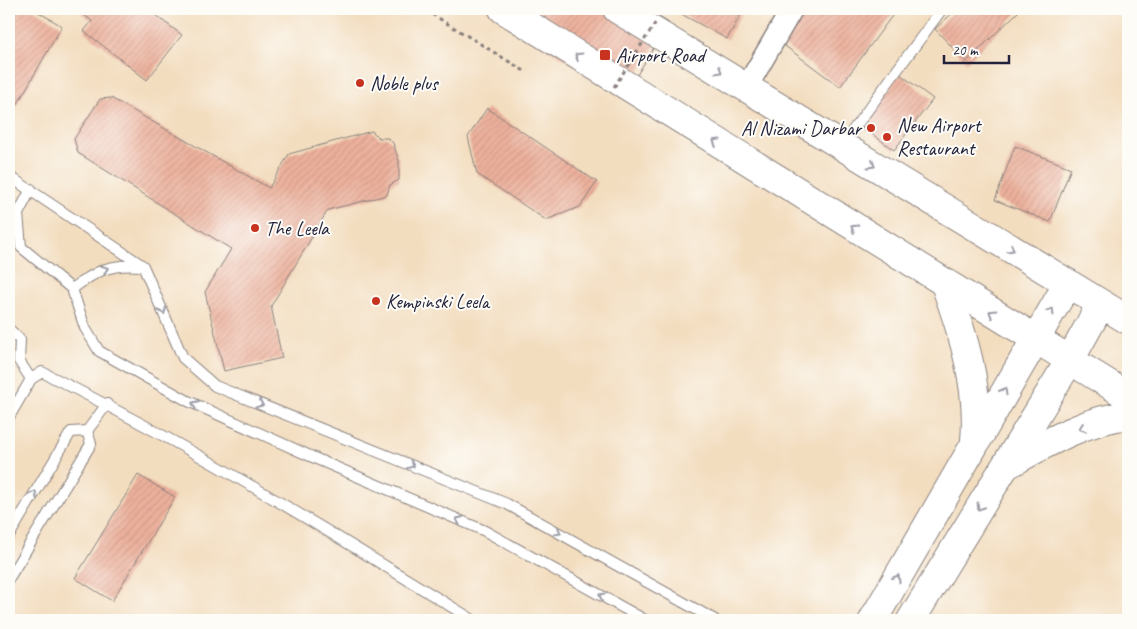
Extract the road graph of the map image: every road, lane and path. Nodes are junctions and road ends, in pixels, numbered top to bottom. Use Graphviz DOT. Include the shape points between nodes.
graph roads {
  1 [pos="427,9"];
  2 [pos="503,9"];
  3 [pos="617,9"];
  4 [pos="792,9"];
  5 [pos="942,9"];
  6 [pos="656,22"];
  7 [pos="526,72"];
  8 [pos="614,87"];
  9 [pos="746,88"];
  10 [pos="842,146"];
  11 [pos="9,176"];
  12 [pos="31,189"];
  13 [pos="143,266"];
  14 [pos="945,284"];
  15 [pos="1068,284"];
  16 [pos="72,289"];
  17 [pos="1101,304"];
  18 [pos="1128,320"];
  19 [pos="9,328"];
  20 [pos="1034,339"];
  21 [pos="1070,360"];
  22 [pos="31,379"];
  23 [pos="1128,396"];
  24 [pos="107,404"];
  25 [pos="1128,415"];
  26 [pos="9,417"];
  27 [pos="87,431"];
  28 [pos="975,442"];
  29 [pos="1006,466"];
  30 [pos="9,536"];
  31 [pos="9,578"];
  32 [pos="473,620"];
  33 [pos="644,620"];
  34 [pos="714,620"];
  35 [pos="873,620"];
  36 [pos="911,620"];
  1 -- 7 [label="path"];
  14 -- 2 [label="main road, one-way"];
  3 -- 9 [label="main road, one-way"];
  4 -- 9 [label="street"];
  5 -- 10 [label="lane"];
  6 -- 8 [label="path, bridge"];
  9 -- 10 [label="main road"];
  10 -- 15 [label="main road, one-way"];
  11 -- 12 [label="lane"];
  12 -- 13 [label="lane"];
  12 -- 16 [label="lane" via="18,214 21,247"];
  16 -- 13 [label="lane, one-way" via="91,275 119,264"];
  13 -- 34 [label="lane, one-way" via="183,358 214,386 507,504"];
  20 -- 14 [label="main road, one-way"];
  14 -- 28 [label="main road" via="964,337 977,421"];
  15 -- 17 [label="main road"];
  20 -- 15 [label="main road, one-way"];
  33 -- 16 [label="lane, one-way" via="485,531 188,401 108,355 100,350 85,328"];
  17 -- 18 [label="main road"];
  17 -- 21 [label="main road"];
  19 -- 22 [label="lane" via="20,340 19,361"];
  20 -- 21 [label="main road"];
  28 -- 20 [label="main road, one-way"];
  21 -- 23 [label="main road"];
  21 -- 29 [label="main road"];
  22 -- 24 [label="lane" via="42,372"];
  22 -- 26 [label="lane"];
  24 -- 27 [label="lane"];
  24 -- 32 [label="lane" via="301,515"];
  25 -- 29 [label="main road, one-way" via="1112,417 1061,436"];
  30 -- 27 [label="lane, one-way" via="71,432"];
  27 -- 31 [label="lane" via="91,444"];
  35 -- 28 [label="main road, one-way"];
  29 -- 36 [label="main road, one-way"];
}
